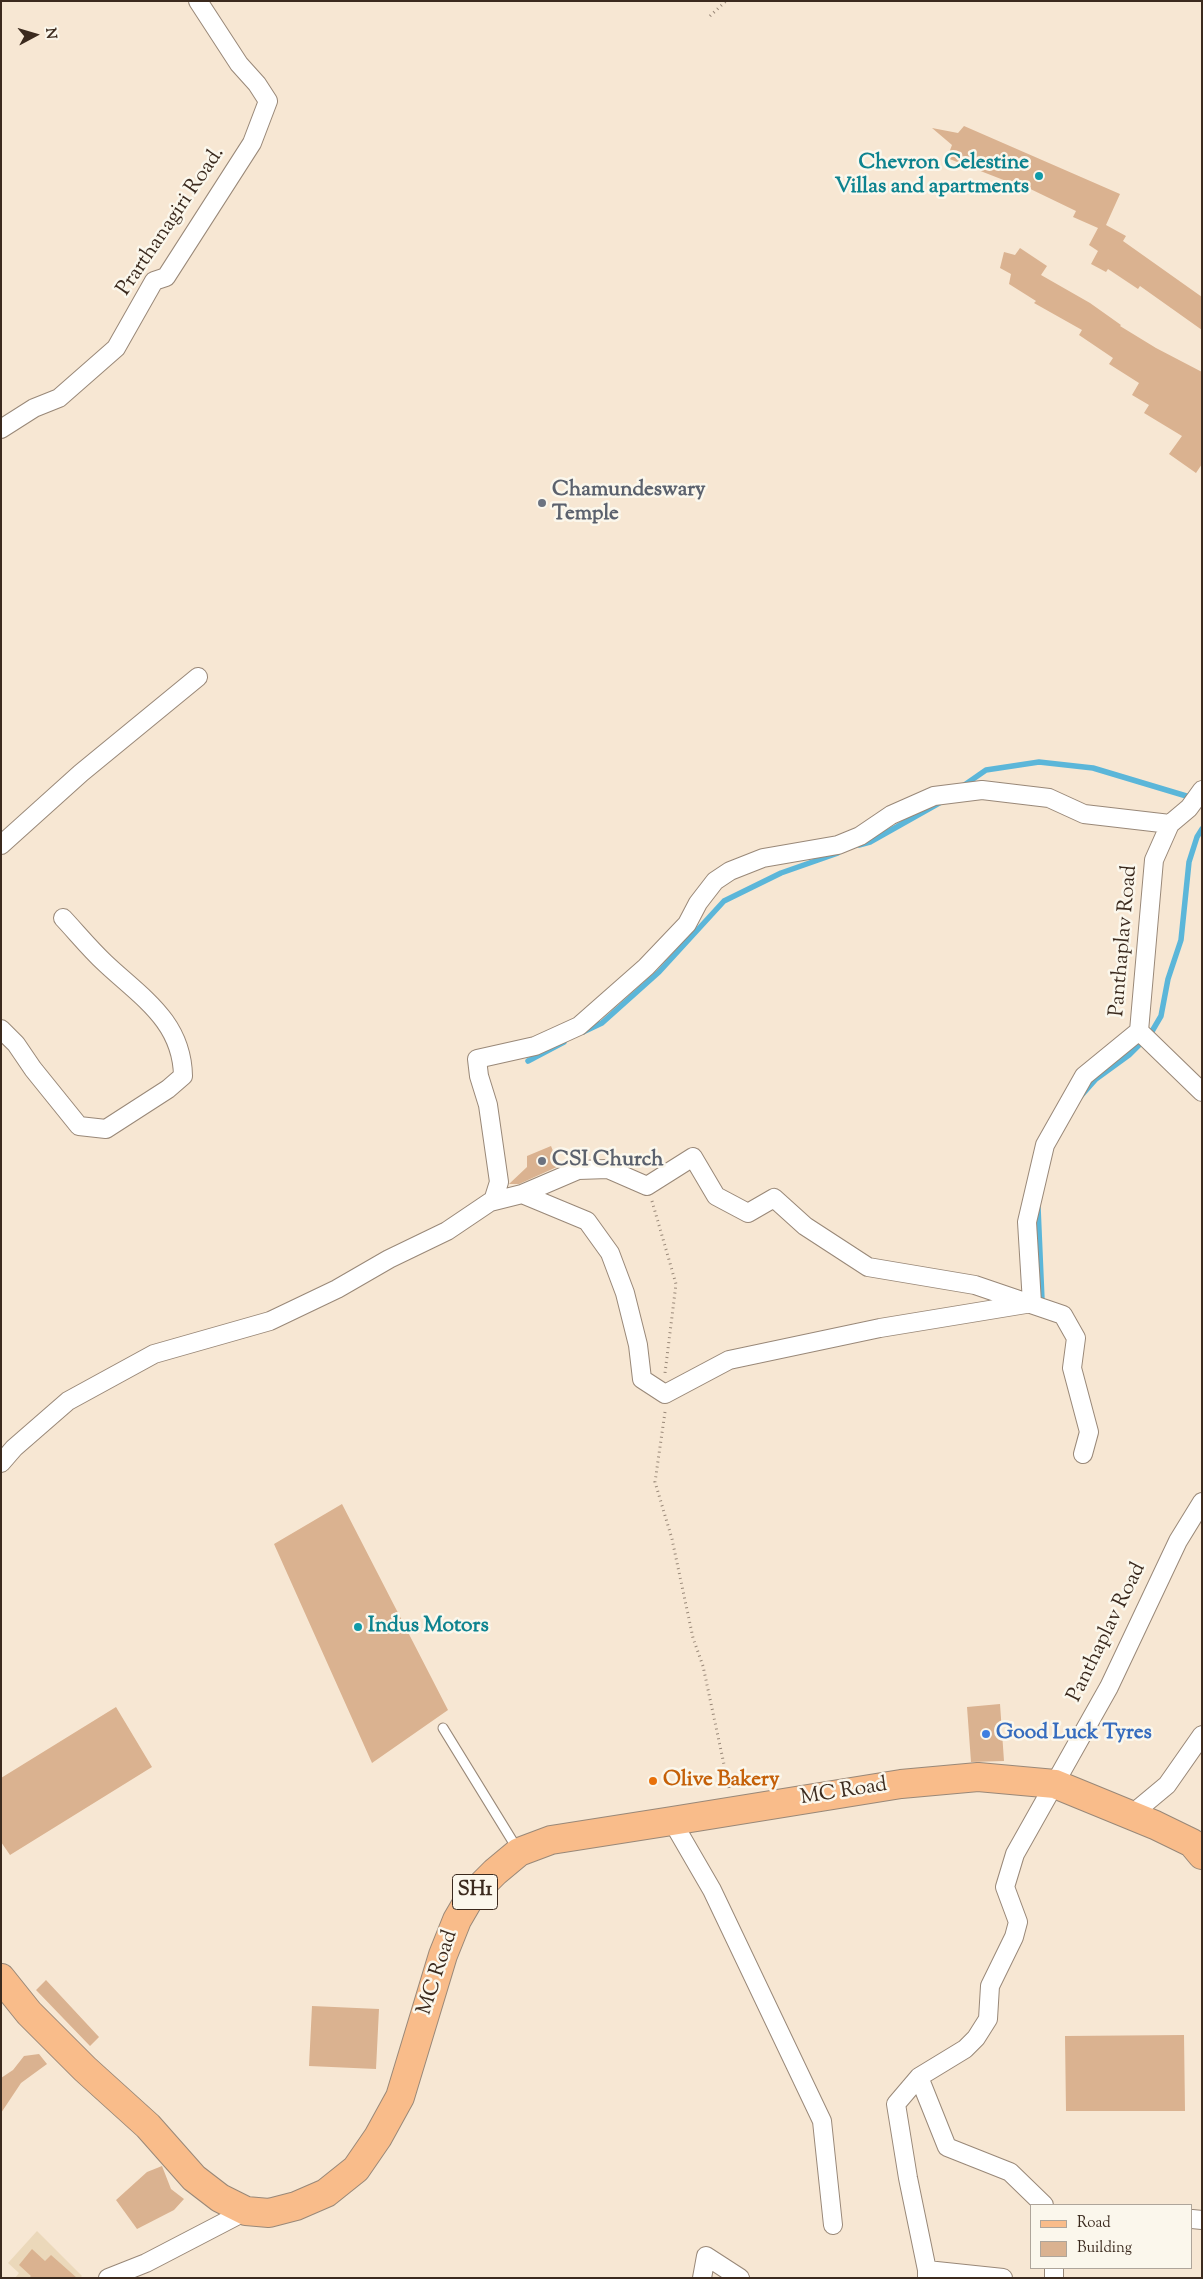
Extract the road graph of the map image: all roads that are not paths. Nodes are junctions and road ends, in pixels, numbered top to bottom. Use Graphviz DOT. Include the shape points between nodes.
graph roads {
  1 [pos="198,1"];
  2 [pos="1,429"];
  3 [pos="198,677"];
  4 [pos="1202,790"];
  5 [pos="1170,824"];
  6 [pos="1,845"];
  7 [pos="63,918"];
  8 [pos="1,1029"];
  9 [pos="1139,1031"];
  10 [pos="1202,1092"];
  11 [pos="522,1194"];
  12 [pos="493,1201"];
  13 [pos="1032,1303"];
  14 [pos="1083,1454"];
  15 [pos="1,1463"];
  16 [pos="1202,1502"];
  17 [pos="443,1728"];
  18 [pos="1202,1735"];
  19 [pos="1056,1784"];
  20 [pos="1131,1815"];
  21 [pos="672,1821"];
  22 [pos="519,1852"];
  23 [pos="1202,1854"];
  24 [pos="1,1978"];
  25 [pos="919,2077"];
  26 [pos="1043,2204"];
  27 [pos="246,2211"];
  28 [pos="833,2225"];
  29 [pos="927,2274"];
  30 [pos="108,2278"];
  31 [pos="702,2278"];
  32 [pos="740,2278"];
  33 [pos="1003,2278"];
  1 -- 2 [label="street, Prarthanagiri Road." via="268,101 252,144 166,277 154,281 116,348 59,398 34,408"];
  3 -- 6 [label="street" via="81,773"];
  4 -- 5 [label="street, Panthaplav Road" via="1189,808"];
  5 -- 9 [label="street, Panthaplav Road" via="1154,860"];
  5 -- 12 [label="street" via="1084,814 1049,798 982,790 934,796 891,815 860,836 838,844 764,858 730,870 715,880 687,924 646,967 579,1026 535,1046 477,1059 488,1105 499,1182"];
  7 -- 8 [label="street" via="104,962 145,998 174,1033 183,1059 183,1076 168,1090 106,1129 79,1126"];
  9 -- 10 [label="street"];
  9 -- 13 [label="street" via="1084,1076 1045,1145 1027,1222"];
  11 -- 12 [label="street"];
  11 -- 13 [label="street" via="578,1170 608,1169 647,1186 693,1157 716,1196 748,1213 774,1198 805,1226 868,1267 975,1285"];
  11 -- 13 [label="street" via="587,1221 610,1253 632,1319 642,1380 665,1394 729,1360 880,1328"];
  12 -- 15 [label="street" via="447,1231 389,1259 337,1290 270,1321 154,1354 68,1401"];
  13 -- 14 [label="street" via="1063,1316 1076,1338 1072,1368 1089,1432"];
  16 -- 19 [label="street, Panthaplav Road" via="1178,1541 1109,1687"];
  17 -- 22 [label="lane"];
  18 -- 20 [label="street" via="1166,1786"];
  19 -- 20 [label="main road, MC Road / SH1"];
  19 -- 21 [label="main road, MC Road / SH1" via="968,1778 901,1784"];
  19 -- 25 [label="street, Panthaplav Road" via="1015,1854 1006,1886 1018,1922 990,1986 988,2019 965,2049"];
  20 -- 23 [label="main road, MC Road / SH1" via="1192,1843"];
  21 -- 22 [label="main road, MC Road / SH1" via="551,1840"];
  21 -- 28 [label="street" via="712,1890 822,2121"];
  22 -- 27 [label="main road, MC Road / SH1" via="471,1896 457,1920 443,1955 400,2097 356,2169 326,2193 296,2206 269,2213"];
  24 -- 27 [label="main road, MC Road / SH1" via="29,2013 148,2126 194,2178 220,2198"];
  25 -- 26 [label="street" via="947,2147 1010,2172"];
  25 -- 29 [label="street, Panthaplav Road" via="896,2104"];
  27 -- 30 [label="street" via="146,2263"];
  29 -- 33 [label="street"];
  31 -- 32 [label="street" via="706,2256"];
}
